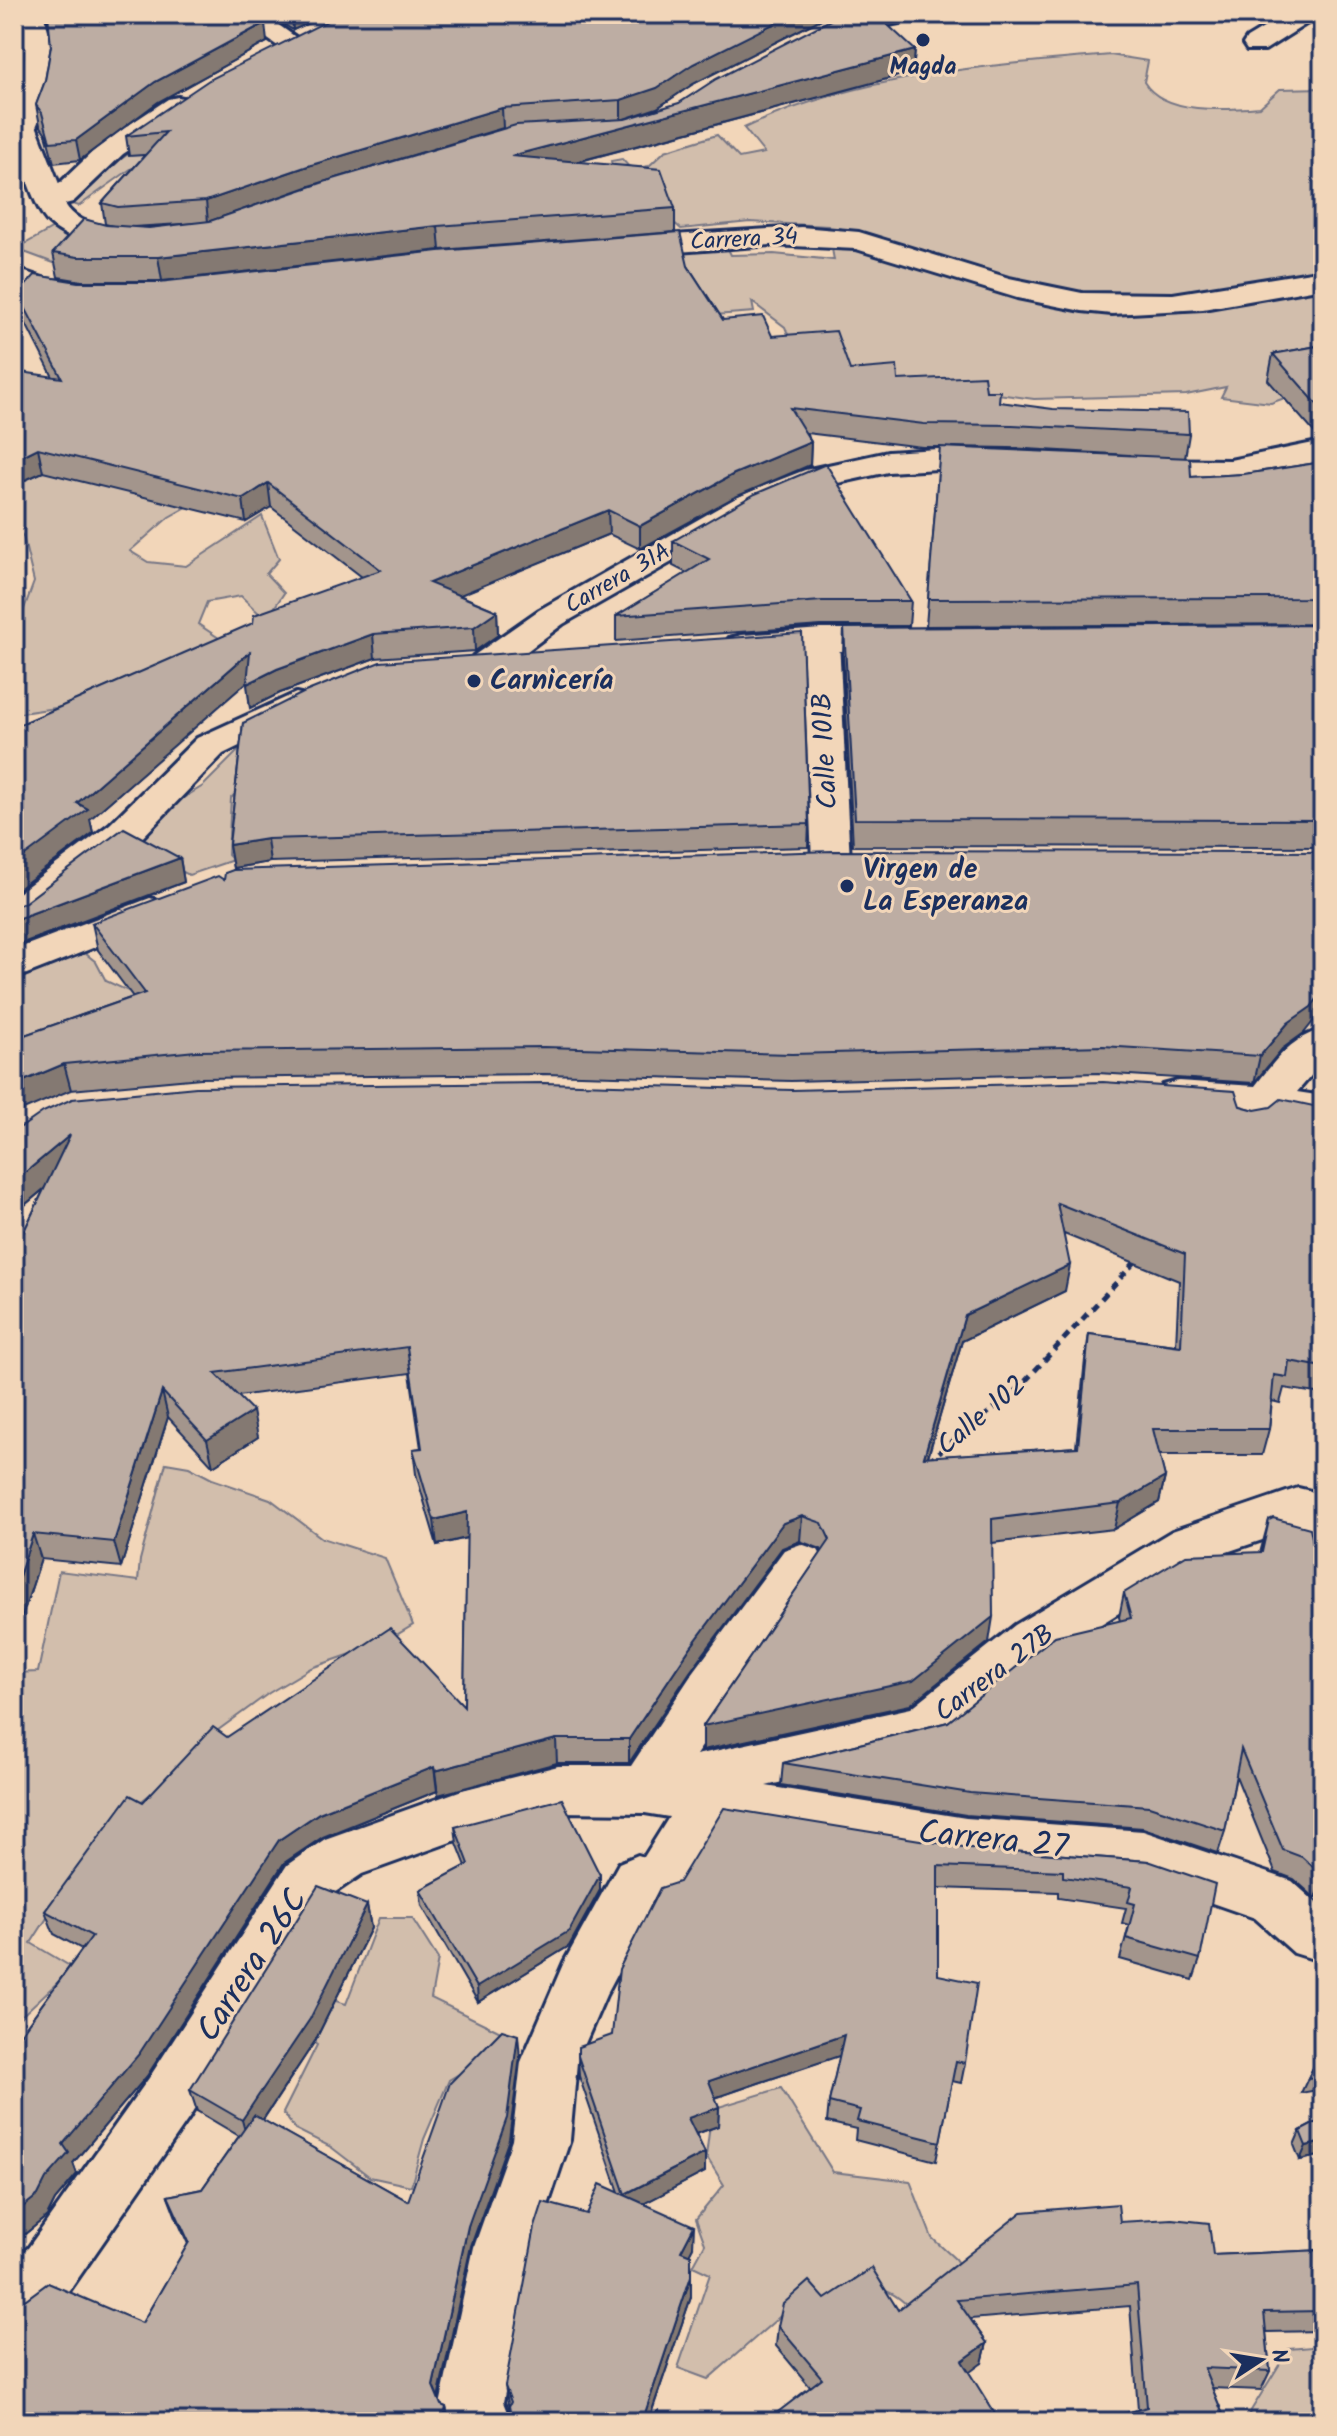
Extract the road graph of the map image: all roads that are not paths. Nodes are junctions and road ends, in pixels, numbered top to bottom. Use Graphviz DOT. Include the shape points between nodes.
graph roads {
  1 [pos="30,14"];
  2 [pos="245,14"];
  3 [pos="910,14"];
  4 [pos="854,15"];
  5 [pos="1287,17"];
  6 [pos="826,31"];
  7 [pos="317,32"];
  8 [pos="1256,44"];
  9 [pos="203,91"];
  10 [pos="19,134"];
  11 [pos="49,200"];
  12 [pos="168,239"];
  13 [pos="602,249"];
  14 [pos="14,277"];
  15 [pos="1323,279"];
  16 [pos="119,293"];
  17 [pos="1323,451"];
  18 [pos="1031,463"];
  19 [pos="1093,467"];
  20 [pos="821,640"];
  21 [pos="931,640"];
  22 [pos="709,648"];
  23 [pos="550,660"];
  24 [pos="321,694"];
  25 [pos="830,862"];
  26 [pos="177,901"];
  27 [pos="14,916"];
  28 [pos="14,965"];
  29 [pos="1323,1043"];
  30 [pos="1144,1094"];
  31 [pos="1323,1111"];
  32 [pos="1258,1113"];
  33 [pos="1323,1514"];
  34 [pos="801,1564"];
  35 [pos="645,1790"];
  36 [pos="710,1799"];
  37 [pos="1323,1937"];
  38 [pos="14,2295"];
  39 [pos="480,2422"];
  1 -- 10 [label="street" via="37,26 39,67"];
  2 -- 7 [label="street" via="281,49"];
  3 -- 4 [label="street" via="879,19"];
  4 -- 6 [label="street"];
  5 -- 8 [label="street"];
  9 -- 11 [label="street" via="113,148 63,196"];
  10 -- 11 [label="street"];
  11 -- 12 [label="street" via="56,217 74,227 120,240"];
  13 -- 15 [label="street, Carrera 34" via="827,236 1084,302 1181,304"];
  14 -- 16 [label="street" via="73,292"];
  17 -- 19 [label="street" via="1211,471"];
  18 -- 23 [label="street, Carrera 31A" via="900,461 805,480 753,502 470,665"];
  20 -- 21 [label="street"];
  20 -- 22 [label="street"];
  20 -- 25 [label="street, Calle 101B"];
  24 -- 27 [label="street" via="210,746 124,833"];
  26 -- 28 [label="street"];
  29 -- 32 [label="street" via="1302,1056"];
  30 -- 32 [label="street"];
  31 -- 32 [label="street"];
  33 -- 35 [label="street, Carrera 27B" via="1298,1508 1189,1545 1033,1640 925,1727"];
  34 -- 35 [label="street"];
  35 -- 36 [label="street, Carrera 27"];
  35 -- 38 [label="street, Carrera 26C" via="558,1789 462,1814 344,1856 306,1882 169,2098 49,2269"];
  36 -- 37 [label="street, Carrera 27" via="966,1842 1143,1855 1273,1899 1313,1935"];
  36 -- 39 [label="street" via="657,1884 638,1880 584,1980 549,2062 541,2140 504,2247 471,2405"];
}
